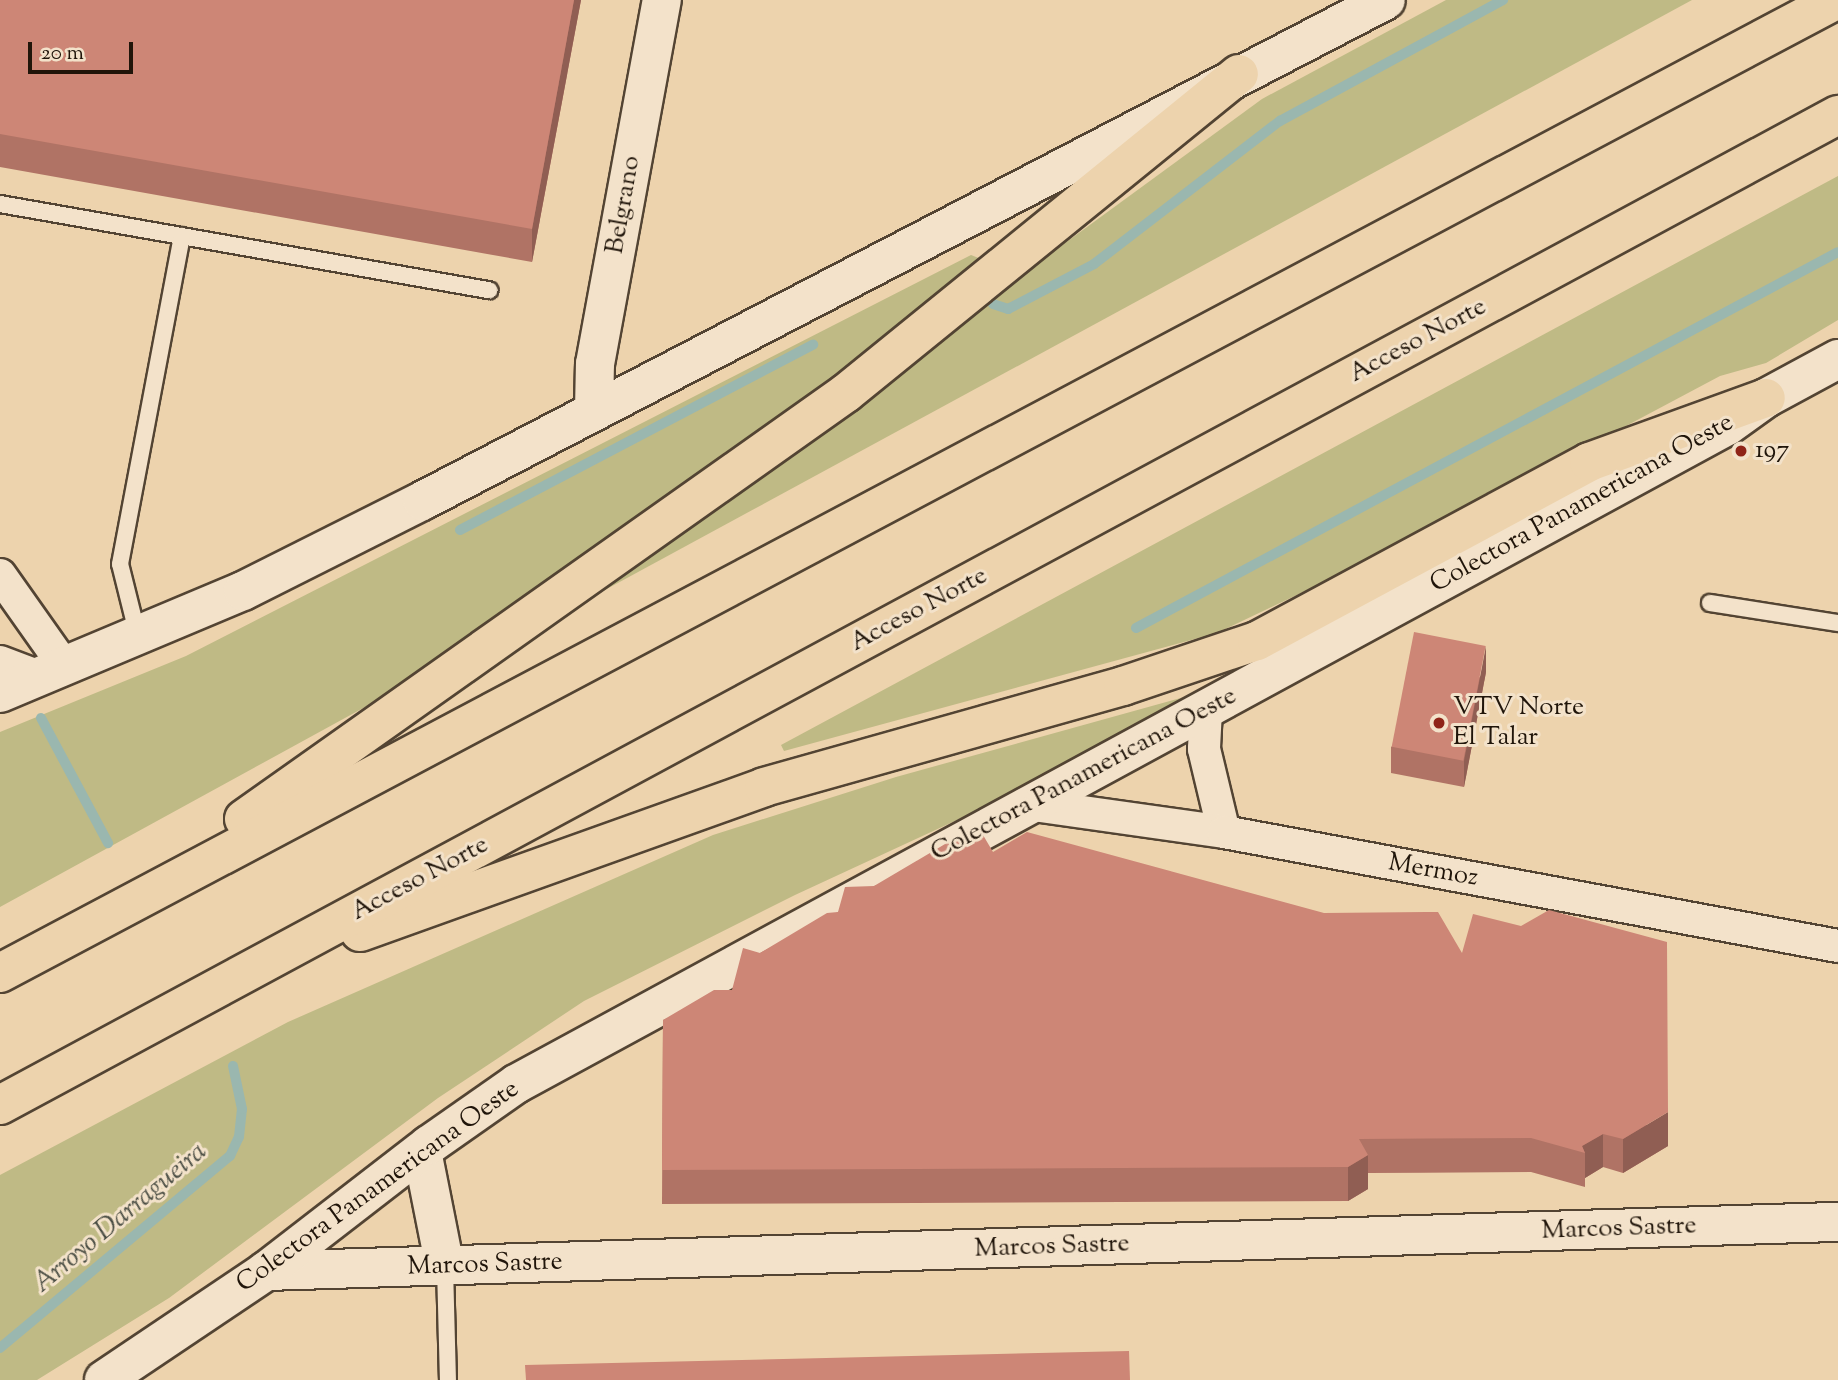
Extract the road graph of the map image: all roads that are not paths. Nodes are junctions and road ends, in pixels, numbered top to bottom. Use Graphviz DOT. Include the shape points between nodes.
graph roads {
  1 [pos="662,0"];
  2 [pos="1386,0"];
  3 [pos="1836,0"];
  4 [pos="1240,74"];
  5 [pos="1838,115"];
  6 [pos="0,204"];
  7 [pos="182,236"];
  8 [pos="489,290"];
  9 [pos="1838,359"];
  10 [pos="1766,398"];
  11 [pos="594,410"];
  12 [pos="0,575"];
  13 [pos="1710,603"];
  14 [pos="1838,623"];
  15 [pos="138,636"];
  16 [pos="0,662"];
  17 [pos="53,672"];
  18 [pos="0,693"];
  19 [pos="1206,710"];
  20 [pos="1026,804"];
  21 [pos="1224,832"];
  22 [pos="117,909"];
  23 [pos="1838,946"];
  24 [pos="253,969"];
  25 [pos="0,973"];
  26 [pos="0,1105"];
  27 [pos="422,1151"];
  28 [pos="1838,1222"];
  29 [pos="445,1267"];
  30 [pos="266,1271"];
  31 [pos="104,1380"];
  32 [pos="448,1380"];
  1 -- 11 [label="street, Belgrano" via="595,364"];
  2 -- 4 [label="street"];
  3 -- 22 [label="highway"];
  4 -- 11 [label="street"];
  4 -- 22 [label="highway" via="846,393"];
  5 -- 24 [label="highway, Acceso Norte"];
  6 -- 7 [label="lane"];
  7 -- 8 [label="lane"];
  7 -- 15 [label="lane" via="120,564"];
  9 -- 10 [label="street, Colectora Panamericana Oeste"];
  10 -- 19 [label="street, Colectora Panamericana Oeste" via="1727,426"];
  10 -- 24 [label="highway" via="1589,462 1257,641 1135,682 764,787"];
  11 -- 15 [label="street" via="243,591"];
  12 -- 17 [label="street"];
  13 -- 14 [label="lane"];
  15 -- 17 [label="street"];
  16 -- 17 [label="street"];
  17 -- 18 [label="street"];
  19 -- 20 [label="street, Colectora Panamericana Oeste"];
  19 -- 21 [label="street" via="1204,749"];
  20 -- 21 [label="street, Mermoz"];
  20 -- 27 [label="street, Colectora Panamericana Oeste" via="516,1084"];
  21 -- 23 [label="street, Mermoz"];
  22 -- 25 [label="highway"];
  24 -- 26 [label="highway, Acceso Norte"];
  27 -- 29 [label="street"];
  27 -- 30 [label="street, Colectora Panamericana Oeste"];
  28 -- 29 [label="street, Marcos Sastre"];
  29 -- 30 [label="street, Marcos Sastre"];
  29 -- 32 [label="lane"];
  30 -- 31 [label="street, Colectora Panamericana Oeste"];
}
